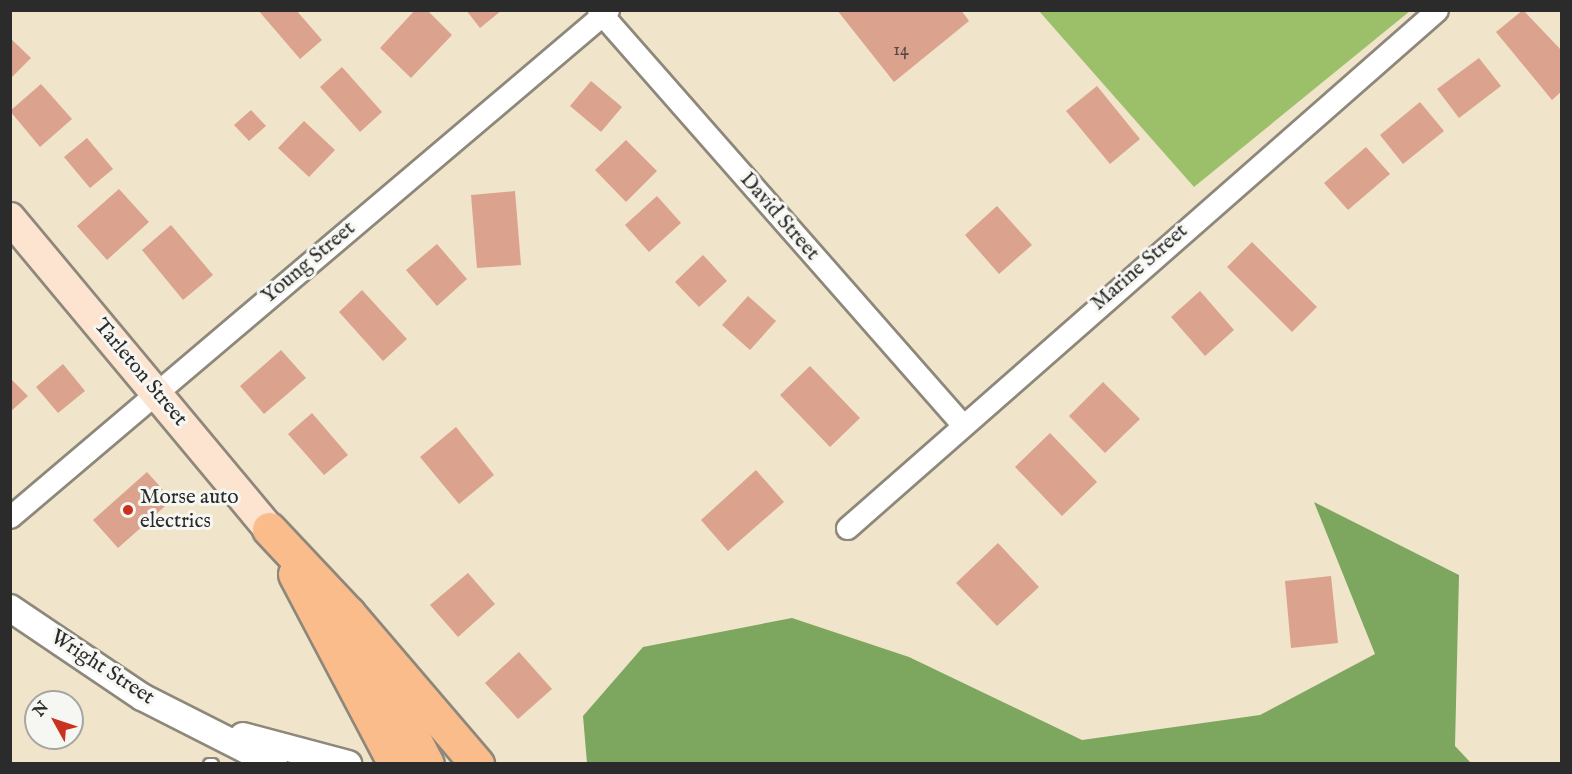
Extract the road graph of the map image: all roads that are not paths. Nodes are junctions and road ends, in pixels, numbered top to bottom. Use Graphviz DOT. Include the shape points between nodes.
graph roads {
  1 [pos="1437,10"];
  2 [pos="603,12"];
  3 [pos="10,218"];
  4 [pos="156,392"];
  5 [pos="961,423"];
  6 [pos="10,517"];
  7 [pos="847,528"];
  8 [pos="269,529"];
  9 [pos="10,608"];
  10 [pos="348,613"];
  11 [pos="197,723"];
  12 [pos="274,764"];
  13 [pos="348,764"];
  14 [pos="395,764"];
  15 [pos="428,764"];
  16 [pos="477,764"];
  1 -- 5 [label="street, Marine Street"];
  2 -- 4 [label="street, Young Street"];
  2 -- 5 [label="street, David Street"];
  3 -- 4 [label="main road, Tarleton Street"];
  4 -- 6 [label="street, Young Street"];
  4 -- 8 [label="main road, Tarleton Street"];
  5 -- 7 [label="street, Marine Street"];
  8 -- 10 [label="highway, Tarleton Street"];
  8 -- 14 [label="highway, Tarleton Street"];
  9 -- 11 [label="street, Wright Street" via="124,686"];
  10 -- 15 [label="highway, Tarleton Street"];
  10 -- 16 [label="highway"];
  11 -- 12 [label="street, Wright Street"];
  11 -- 13 [label="street, Wright Street"];
}
